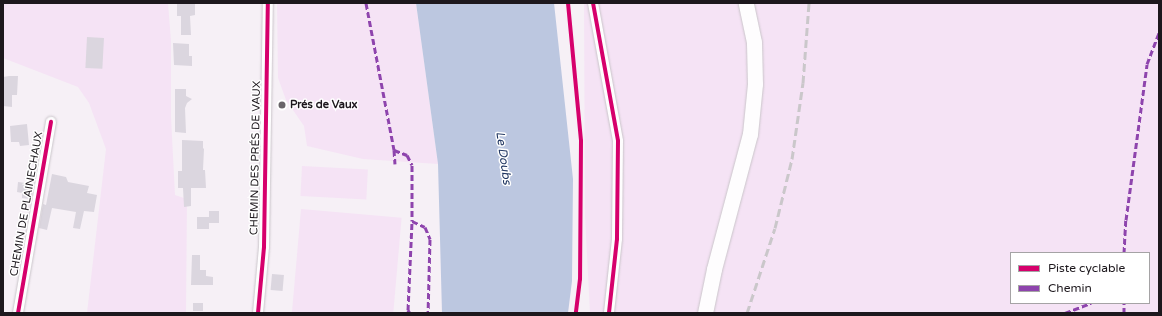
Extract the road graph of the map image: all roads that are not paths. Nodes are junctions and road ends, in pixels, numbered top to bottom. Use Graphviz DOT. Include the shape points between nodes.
graph roads {
  1 [pos="268,3"];
  2 [pos="593,3"];
  3 [pos="746,3"];
  4 [pos="50,122"];
  5 [pos="18,313"];
  6 [pos="258,313"];
  7 [pos="609,313"];
  8 [pos="706,313"];
  1 -- 6 [label="street, CHEMIN DES PRÉS DE VAUX" via="264,247"];
  2 -- 7 [label="street" via="618,141 617,239"];
  3 -- 8 [label="main road" via="754,42 755,84 750,134 714,270"];
  4 -- 5 [label="street, CHEMIN DE PLAINECHAUX"];
}
